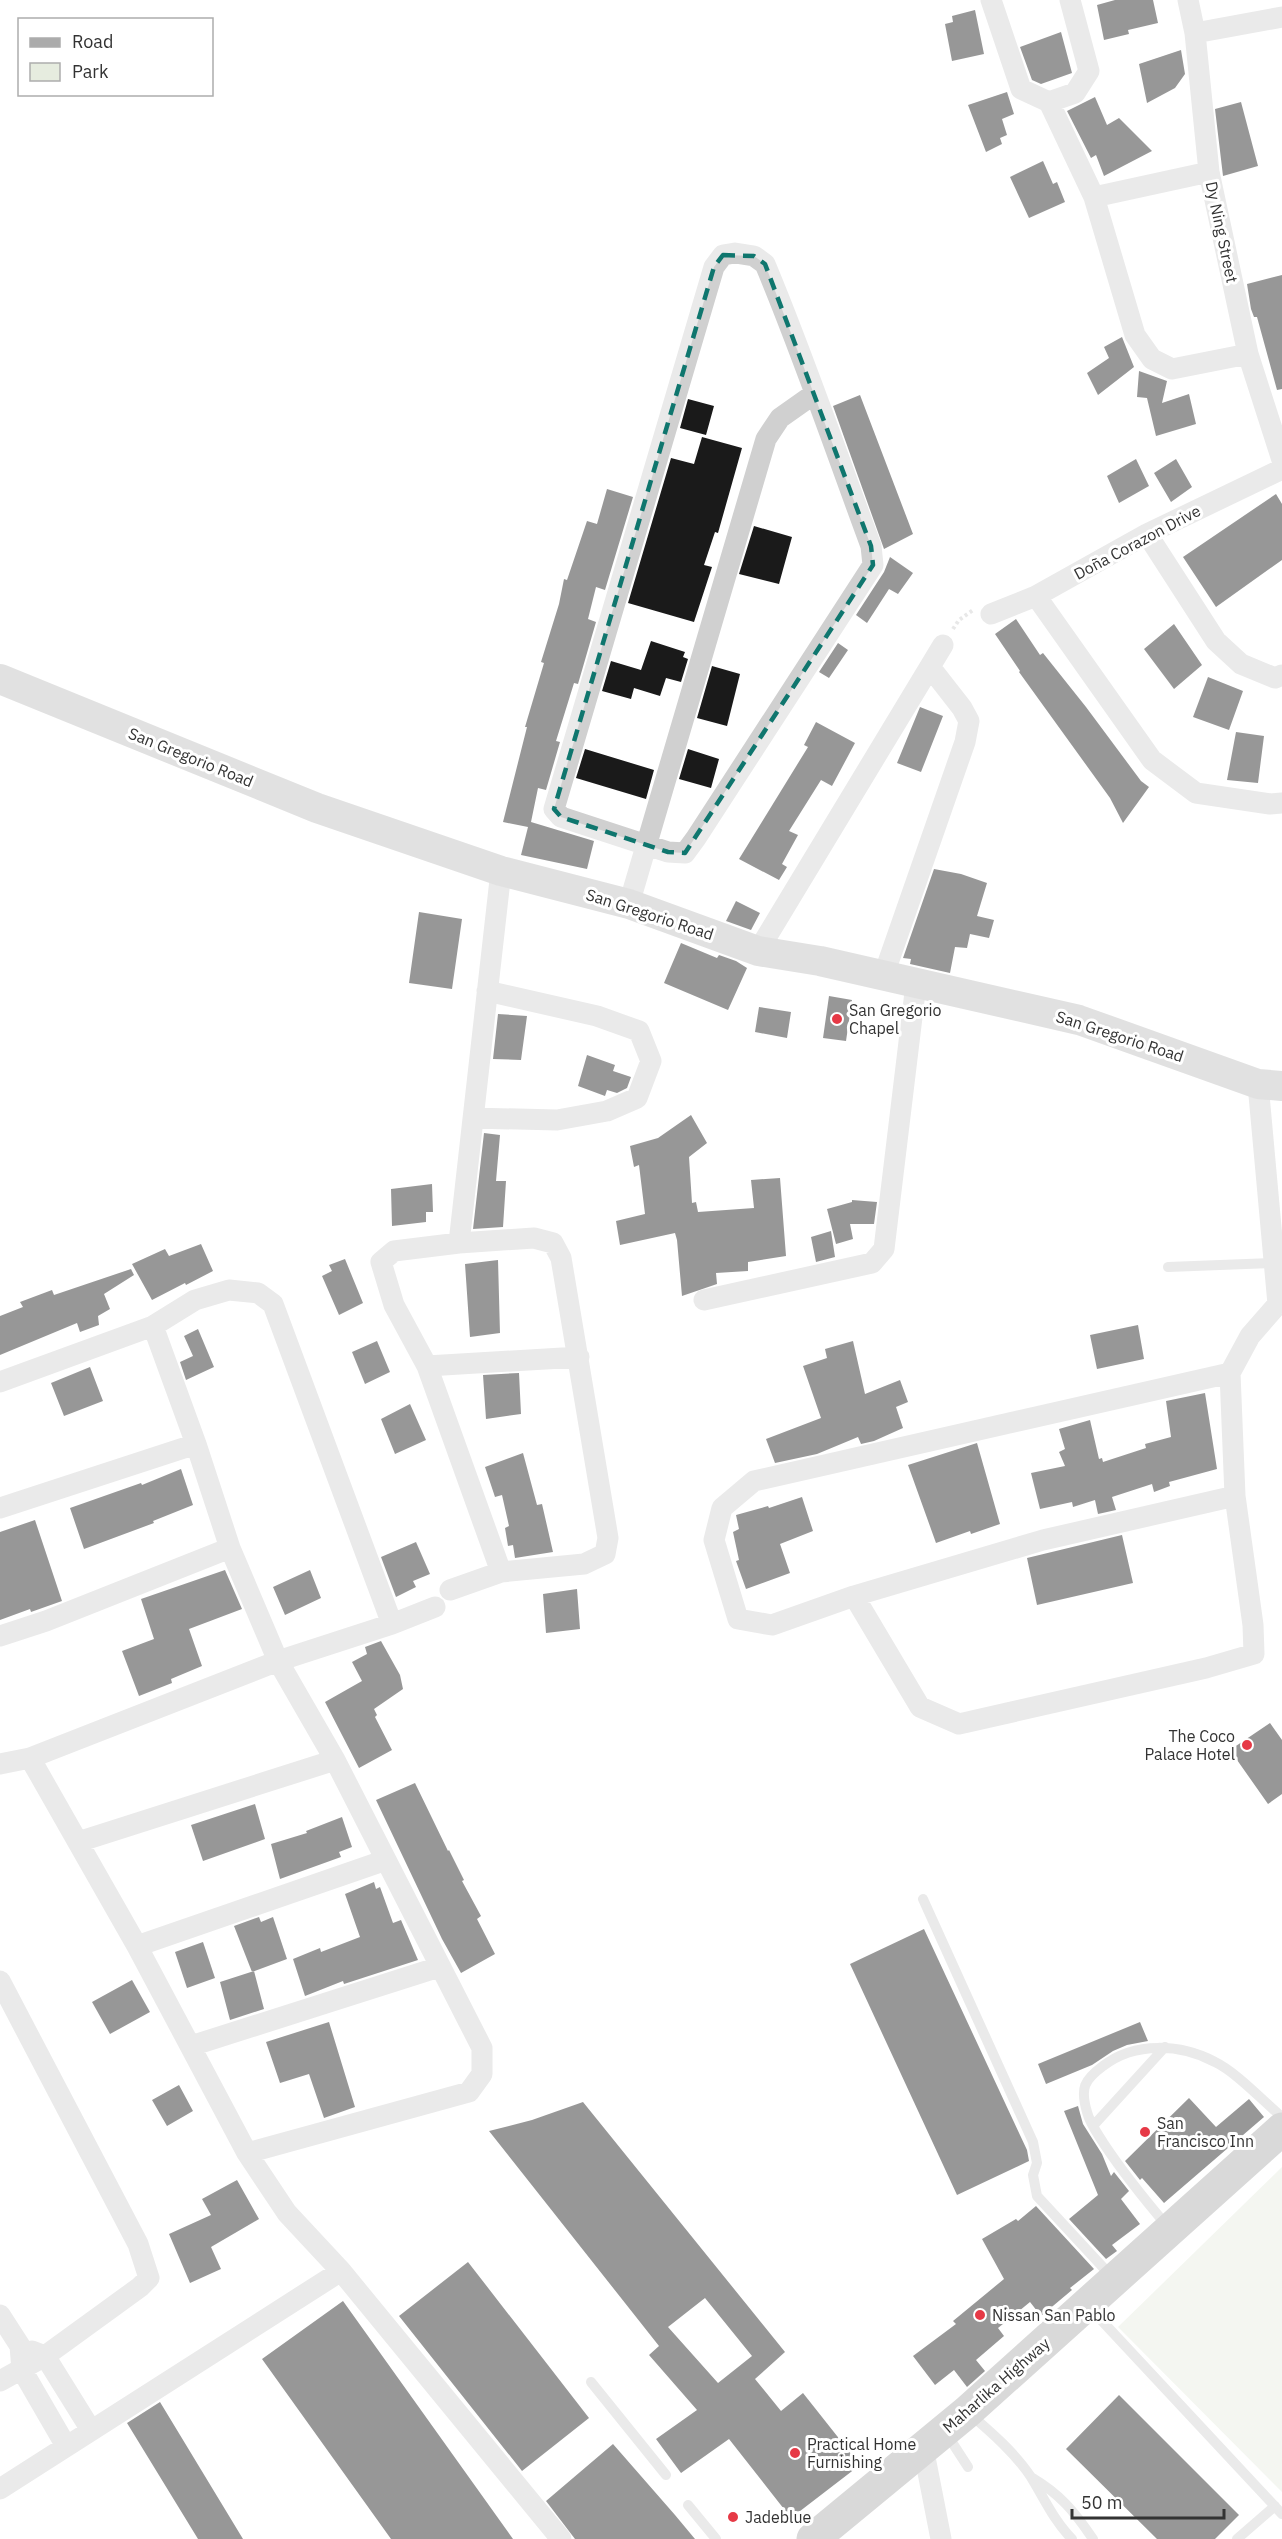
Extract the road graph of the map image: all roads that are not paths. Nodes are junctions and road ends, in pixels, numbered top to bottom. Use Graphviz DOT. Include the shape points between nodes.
graph roads {
  1 [pos="992,0"];
  2 [pos="1071,0"];
  3 [pos="1188,0"];
  4 [pos="1282,17"];
  5 [pos="1195,33"];
  6 [pos="1049,102"];
  7 [pos="1209,172"];
  8 [pos="1094,197"];
  9 [pos="1248,354"];
  10 [pos="814,394"];
  11 [pos="1282,459"];
  12 [pos="1282,469"];
  13 [pos="1147,534"];
  14 [pos="1036,596"];
  15 [pos="991,614"];
  16 [pos="943,645"];
  17 [pos="930,667"];
  18 [pos="1282,675"];
  19 [pos="0,679"];
  20 [pos="1282,803"];
  21 [pos="646,845"];
  22 [pos="501,871"];
  23 [pos="629,904"];
  24 [pos="758,951"];
  25 [pos="883,976"];
  26 [pos="916,984"];
  27 [pos="487,992"];
  28 [pos="1270,1085"];
  29 [pos="473,1119"];
  30 [pos="459,1242"];
  31 [pos="1273,1263"];
  32 [pos="1168,1267"];
  33 [pos="704,1300"];
  34 [pos="1280,1303"];
  35 [pos="153,1326"];
  36 [pos="579,1356"];
  37 [pos="427,1366"];
  38 [pos="1230,1373"];
  39 [pos="0,1382"];
  40 [pos="196,1444"];
  41 [pos="1235,1496"];
  42 [pos="0,1508"];
  43 [pos="230,1548"];
  44 [pos="501,1572"];
  45 [pos="450,1590"];
  46 [pos="855,1596"];
  47 [pos="435,1607"];
  48 [pos="392,1624"];
  49 [pos="0,1636"];
  50 [pos="278,1661"];
  51 [pos="30,1758"];
  52 [pos="335,1760"];
  53 [pos="0,1764"];
  54 [pos="78,1842"];
  55 [pos="386,1860"];
  56 [pos="923,1899"];
  57 [pos="137,1946"];
  58 [pos="439,1967"];
  59 [pos="0,1981"];
  60 [pos="191,2046"];
  61 [pos="1165,2047"];
  62 [pos="1282,2117"];
  63 [pos="1093,2126"];
  64 [pos="1282,2129"];
  65 [pos="247,2153"];
  66 [pos="1170,2229"];
  67 [pos="341,2271"];
  68 [pos="1115,2279"];
  69 [pos="1087,2304"];
  70 [pos="0,2315"];
  71 [pos="20,2346"];
  72 [pos="45,2356"];
  73 [pos="22,2370"];
  74 [pos="0,2381"];
  75 [pos="591,2382"];
  76 [pos="945,2429"];
  77 [pos="91,2430"];
  78 [pos="66,2446"];
  79 [pos="968,2467"];
  80 [pos="666,2475"];
  81 [pos="1030,2476"];
  82 [pos="0,2489"];
  83 [pos="688,2505"];
  84 [pos="1278,2510"];
  85 [pos="561,2539"];
  86 [pos="716,2539"];
  87 [pos="813,2539"];
  88 [pos="941,2539"];
  89 [pos="1072,2539"];
  90 [pos="1094,2539"];
  91 [pos="1237,2539"];
  1 -- 6 [label="street" via="1021,89"];
  2 -- 6 [label="street" via="1089,71 1075,93"];
  3 -- 5 [label="street, Dy Ning Street"];
  4 -- 5 [label="street"];
  5 -- 7 [label="street, Dy Ning Street"];
  6 -- 8 [label="street"];
  7 -- 8 [label="street"];
  7 -- 9 [label="street, Dy Ning Street"];
  8 -- 9 [label="street" via="1134,335 1152,359 1172,369"];
  9 -- 11 [label="street, Dy Ning Street"];
  10 -- 21 [label="street" via="780,418 766,439"];
  10 -- 21 [label="street" via="871,546 873,565 686,853"];
  10 -- 21 [label="street" via="765,264 754,256 723,255 714,267 554,809 561,816"];
  12 -- 13 [label="street, Doña Corazon Drive"];
  13 -- 14 [label="street, Doña Corazon Drive"];
  13 -- 18 [label="street" via="1216,641 1241,664 1275,678"];
  14 -- 15 [label="street, Doña Corazon Drive"];
  14 -- 20 [label="street" via="1152,760 1196,793"];
  16 -- 17 [label="street"];
  17 -- 24 [label="street"];
  17 -- 25 [label="street" via="969,721"];
  19 -- 22 [label="street, San Gregorio Road" via="317,808"];
  21 -- 23 [label="street"];
  22 -- 23 [label="street, San Gregorio Road"];
  22 -- 27 [label="street"];
  23 -- 24 [label="street, San Gregorio Road"];
  24 -- 25 [label="street, San Gregorio Road"];
  25 -- 26 [label="street, San Gregorio Road"];
  26 -- 28 [label="street, San Gregorio Road" via="1079,1020"];
  26 -- 33 [label="street" via="884,1249 872,1263"];
  27 -- 29 [label="street"];
  27 -- 29 [label="street" via="597,1016 639,1031 651,1060 637,1098 607,1111 558,1120"];
  28 -- 31 [label="street"];
  29 -- 30 [label="street"];
  30 -- 36 [label="street" via="534,1238 553,1243 561,1258"];
  30 -- 37 [label="street" via="394,1251 381,1262 394,1305"];
  31 -- 32 [label="lane"];
  31 -- 34 [label="street"];
  34 -- 38 [label="street" via="1250,1336"];
  35 -- 39 [label="street"];
  35 -- 40 [label="street"];
  35 -- 48 [label="street" via="195,1300 229,1290 258,1293 273,1304"];
  36 -- 37 [label="street"];
  36 -- 44 [label="street" via="608,1538 605,1554 584,1564"];
  37 -- 44 [label="street"];
  38 -- 41 [label="street"];
  38 -- 46 [label="street" via="754,1481 722,1508 714,1540 738,1619 772,1625"];
  40 -- 42 [label="street"];
  40 -- 43 [label="street"];
  41 -- 46 [label="street" via="1043,1540"];
  41 -- 46 [label="street" via="1254,1654 1206,1668 959,1724 920,1707"];
  43 -- 49 [label="street"];
  43 -- 50 [label="street"];
  44 -- 45 [label="street"];
  47 -- 48 [label="street"];
  48 -- 50 [label="street"];
  50 -- 51 [label="street"];
  50 -- 52 [label="street"];
  51 -- 53 [label="street"];
  51 -- 54 [label="street"];
  52 -- 54 [label="street"];
  52 -- 55 [label="street"];
  54 -- 57 [label="street"];
  55 -- 57 [label="street"];
  55 -- 58 [label="street"];
  56 -- 68 [label="lane" via="1033,2142 1037,2163 1033,2175 1038,2196"];
  57 -- 60 [label="street"];
  58 -- 60 [label="street"];
  58 -- 65 [label="street" via="482,2048 482,2074 469,2092"];
  59 -- 72 [label="street" via="138,2244 149,2278"];
  60 -- 65 [label="street"];
  61 -- 62 [label="lane" via="1216,2062"];
  61 -- 63 [label="lane"];
  61 -- 63 [label="lane" via="1140,2049 1111,2059 1088,2077 1084,2094"];
  63 -- 66 [label="lane" via="1129,2181"];
  64 -- 66 [label="main road, Maharlika Highway"];
  65 -- 67 [label="street" via="287,2213"];
  66 -- 68 [label="main road, Maharlika Highway"];
  67 -- 77 [label="street"];
  67 -- 85 [label="street"];
  68 -- 69 [label="main road, Maharlika Highway"];
  69 -- 76 [label="main road, Maharlika Highway"];
  69 -- 84 [label="lane"];
  70 -- 71 [label="street"];
  71 -- 72 [label="street"];
  71 -- 73 [label="street"];
  72 -- 73 [label="street"];
  72 -- 77 [label="street"];
  73 -- 74 [label="street"];
  73 -- 78 [label="street"];
  75 -- 80 [label="lane"];
  76 -- 79 [label="lane"];
  76 -- 81 [label="lane" via="996,2436"];
  76 -- 87 [label="main road, Maharlika Highway"];
  76 -- 88 [label="street"];
  77 -- 78 [label="street"];
  78 -- 82 [label="street"];
  81 -- 89 [label="lane"];
  81 -- 90 [label="lane" via="1052,2489 1073,2509"];
  83 -- 86 [label="lane"];
  84 -- 91 [label="lane"];
}
